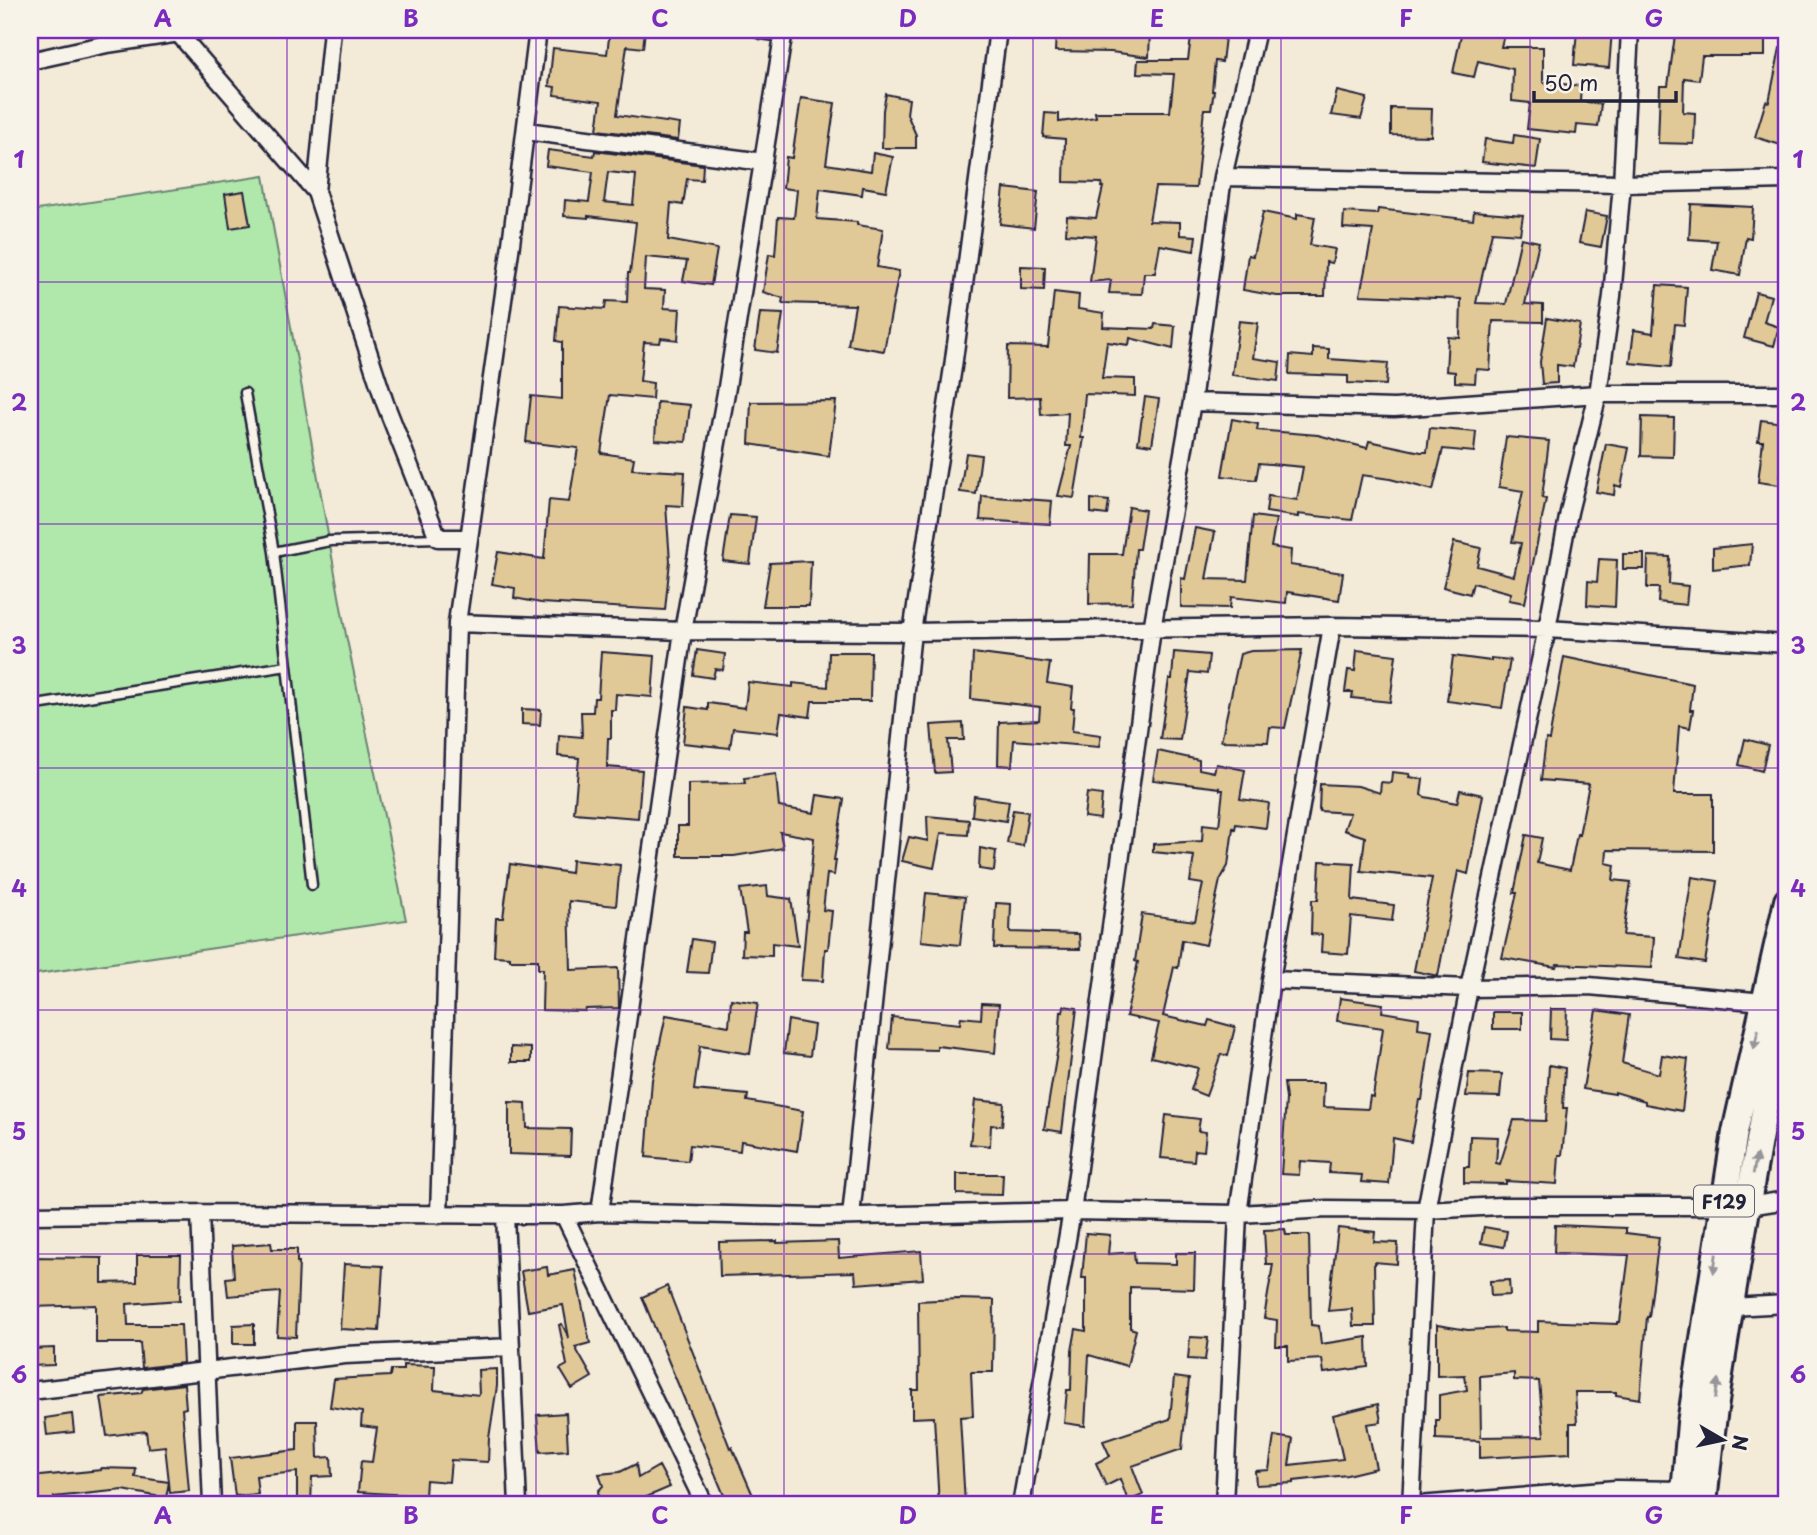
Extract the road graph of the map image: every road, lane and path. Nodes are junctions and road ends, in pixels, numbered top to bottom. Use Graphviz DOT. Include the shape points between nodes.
graph roads {
  1 [pos="199,30"];
  2 [pos="332,30"];
  3 [pos="538,30"];
  4 [pos="761,30"];
  5 [pos="998,30"];
  6 [pos="1257,30"];
  7 [pos="1630,30"];
  8 [pos="784,31"];
  9 [pos="178,34"];
  10 [pos="106,37"];
  11 [pos="30,61"];
  12 [pos="526,131"];
  13 [pos="763,162"];
  14 [pos="1223,177"];
  15 [pos="1787,180"];
  16 [pos="1622,184"];
  17 [pos="316,192"];
  18 [pos="245,393"];
  19 [pos="1598,394"];
  20 [pos="1787,394"];
  21 [pos="1192,402"];
  22 [pos="438,538"];
  23 [pos="469,538"];
  24 [pos="274,552"];
  25 [pos="457,623"];
  26 [pos="1332,626"];
  27 [pos="1152,629"];
  28 [pos="1547,629"];
  29 [pos="683,631"];
  30 [pos="912,632"];
  31 [pos="1787,645"];
  32 [pos="287,666"];
  33 [pos="30,706"];
  34 [pos="312,886"];
  35 [pos="1787,901"];
  36 [pos="1271,980"];
  37 [pos="1469,988"];
  38 [pos="1775,1001"];
  39 [pos="1787,1200"];
  40 [pos="1723,1206"];
  41 [pos="1748,1206"];
  42 [pos="1426,1210"];
  43 [pos="600,1212"];
  44 [pos="1072,1212"];
  45 [pos="200,1213"];
  46 [pos="1238,1213"];
  47 [pos="30,1215"];
  48 [pos="439,1215"];
  49 [pos="505,1215"];
  50 [pos="564,1215"];
  51 [pos="850,1216"];
  52 [pos="1787,1304"];
  53 [pos="1731,1307"];
  54 [pos="511,1347"];
  55 [pos="207,1371"];
  56 [pos="30,1391"];
  57 [pos="1683,1498"];
  58 [pos="212,1505"];
  59 [pos="518,1505"];
  60 [pos="705,1505"];
  61 [pos="1021,1505"];
  62 [pos="1224,1505"];
  63 [pos="1411,1505"];
  64 [pos="1419,1505"];
  65 [pos="1704,1505"];
  1 -- 9 [label="street"];
  2 -- 17 [label="street"];
  3 -- 12 [label="street"];
  4 -- 8 [label="street"];
  5 -- 30 [label="street"];
  6 -- 14 [label="street"];
  7 -- 16 [label="street"];
  8 -- 13 [label="street"];
  9 -- 10 [label="street"];
  9 -- 17 [label="street"];
  10 -- 11 [label="street"];
  12 -- 13 [label="street"];
  12 -- 23 [label="street"];
  13 -- 29 [label="street"];
  14 -- 16 [label="street"];
  14 -- 21 [label="street"];
  15 -- 16 [label="street"];
  16 -- 19 [label="street"];
  17 -- 22 [label="street" via="385,403"];
  18 -- 24 [label="lane"];
  19 -- 20 [label="street"];
  19 -- 21 [label="street" via="1394,408"];
  19 -- 28 [label="street"];
  21 -- 27 [label="street"];
  22 -- 23 [label="street"];
  22 -- 24 [label="lane" via="330,541"];
  23 -- 25 [label="street"];
  24 -- 32 [label="lane"];
  25 -- 29 [label="street"];
  25 -- 48 [label="street"];
  26 -- 27 [label="street"];
  26 -- 28 [label="street"];
  26 -- 36 [label="street"];
  27 -- 30 [label="street"];
  27 -- 44 [label="street"];
  28 -- 31 [label="street"];
  28 -- 37 [label="street"];
  29 -- 30 [label="street"];
  29 -- 43 [label="street"];
  30 -- 51 [label="street"];
  32 -- 33 [label="lane"];
  32 -- 34 [label="lane"];
  35 -- 38 [label="main road, F129"];
  36 -- 37 [label="street"];
  36 -- 46 [label="street"];
  37 -- 38 [label="street" via="1589,986"];
  37 -- 42 [label="street"];
  38 -- 40 [label="main road, F129, one-way" via="1735,1132"];
  41 -- 38 [label="main road, F129, one-way" via="1775,1055"];
  39 -- 41 [label="street"];
  40 -- 42 [label="street"];
  40 -- 57 [label="main road, F129, one-way"];
  41 -- 53 [label="main road, F129"];
  42 -- 46 [label="street"];
  42 -- 63 [label="street"];
  43 -- 50 [label="street"];
  43 -- 51 [label="street"];
  44 -- 46 [label="street"];
  44 -- 51 [label="street"];
  44 -- 61 [label="street"];
  45 -- 47 [label="street"];
  45 -- 48 [label="street"];
  45 -- 55 [label="street"];
  46 -- 62 [label="street"];
  48 -- 49 [label="street"];
  49 -- 50 [label="street"];
  49 -- 54 [label="street"];
  50 -- 60 [label="street"];
  52 -- 53 [label="street"];
  65 -- 53 [label="main road, F129, one-way" via="1712,1418"];
  54 -- 55 [label="street" via="345,1355"];
  54 -- 59 [label="street"];
  55 -- 56 [label="street"];
  55 -- 58 [label="street"];
  57 -- 64 [label="street" via="1616,1489"];
}
